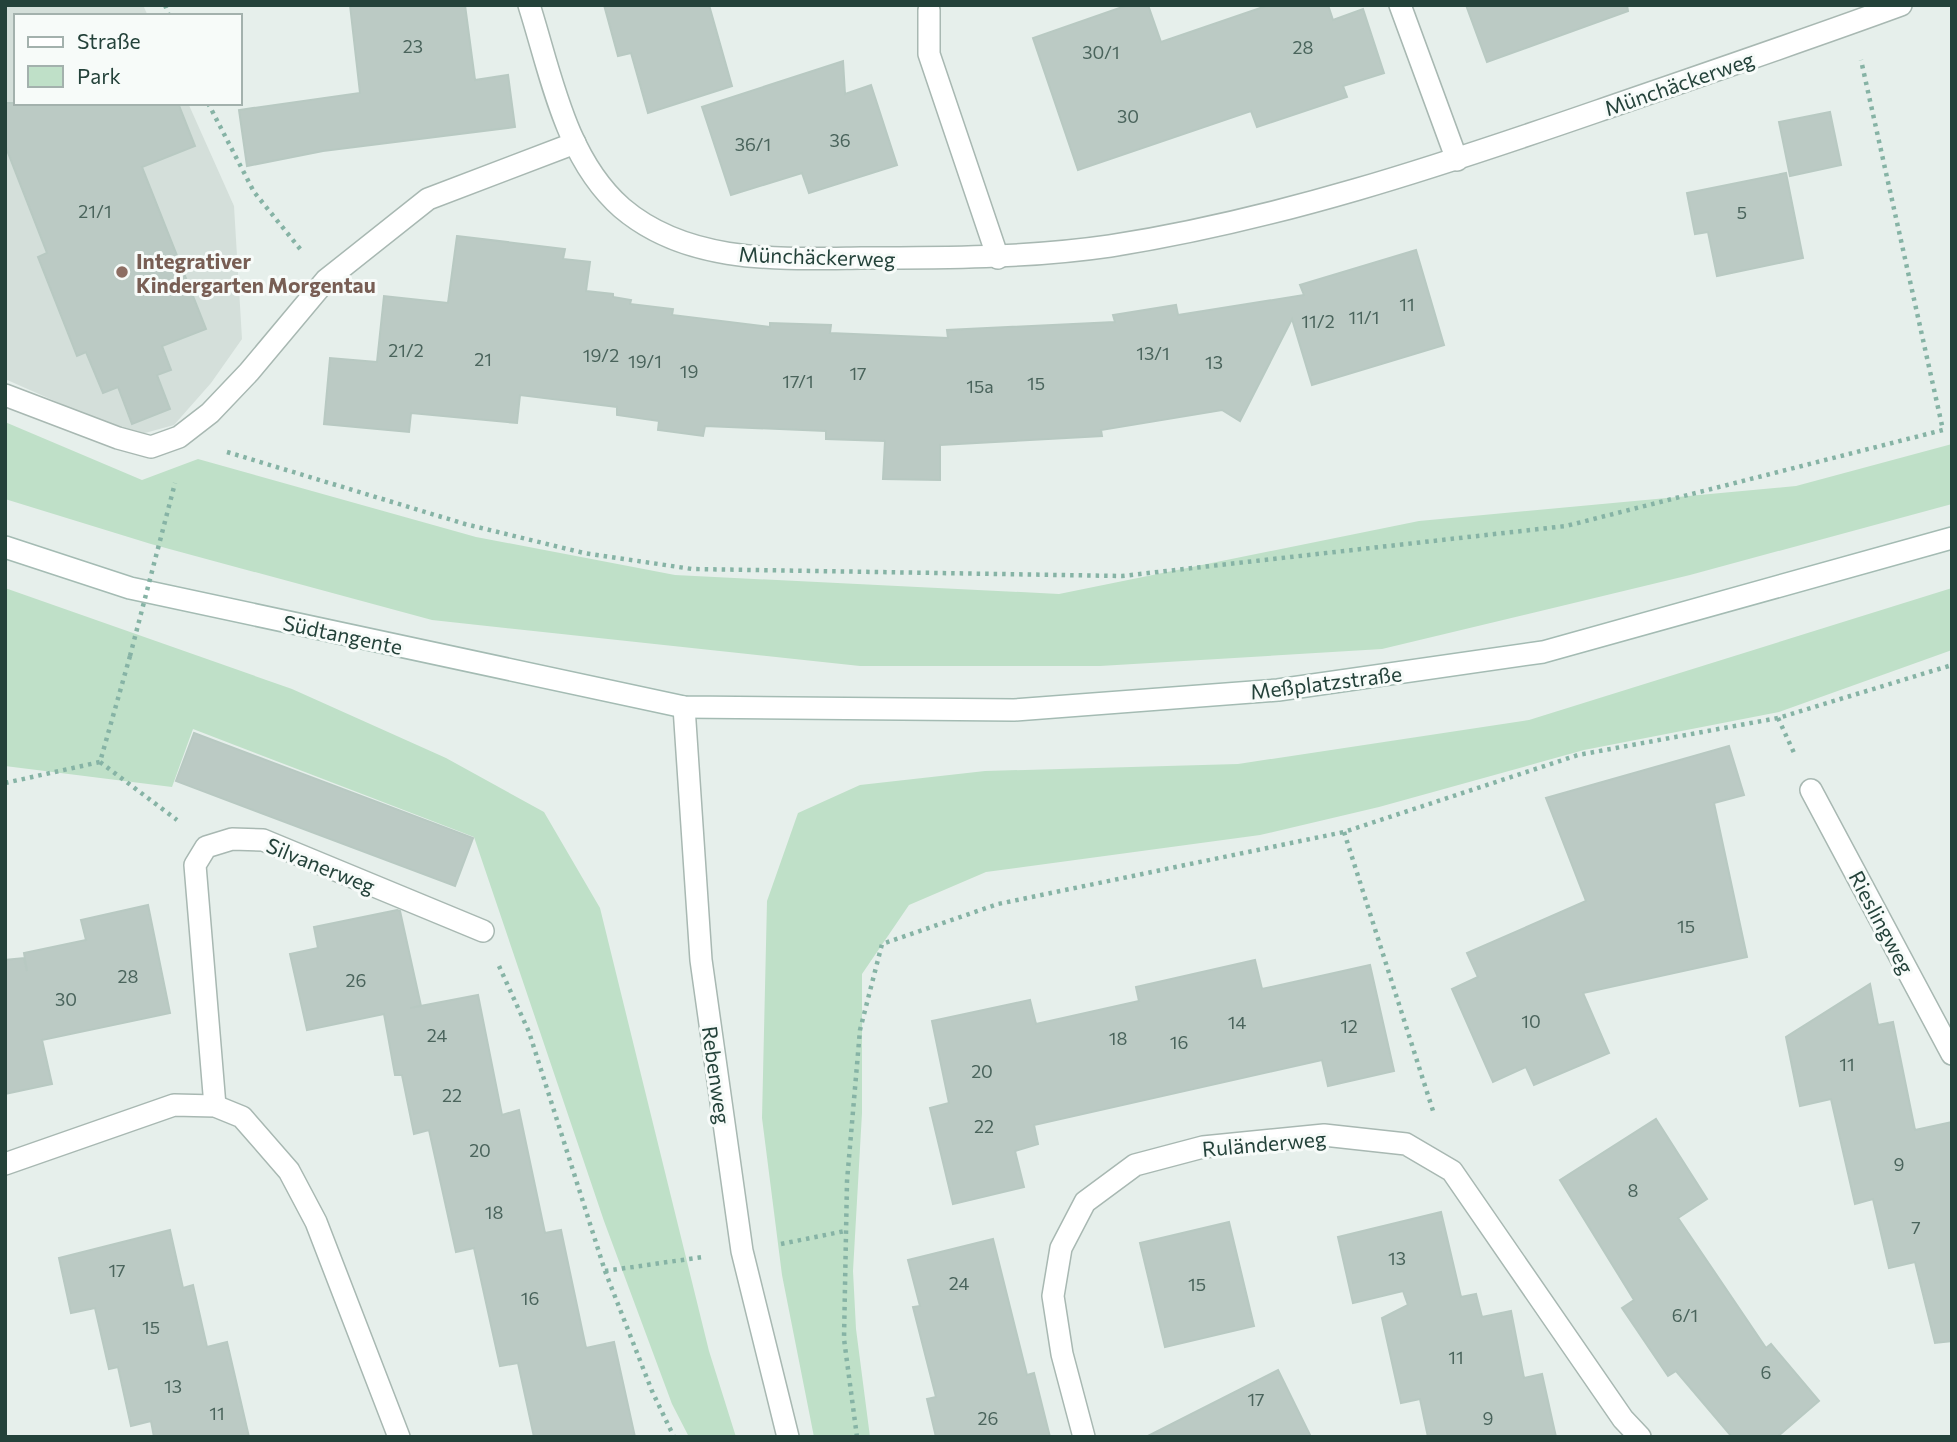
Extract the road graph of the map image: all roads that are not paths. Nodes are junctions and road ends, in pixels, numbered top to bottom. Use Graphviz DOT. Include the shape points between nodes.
graph roads {
  1 [pos="529,5"];
  2 [pos="1400,5"];
  3 [pos="1900,5"];
  4 [pos="929,10"];
  5 [pos="575,143"];
  6 [pos="1457,160"];
  7 [pos="998,258"];
  8 [pos="5,395"];
  9 [pos="1952,538"];
  10 [pos="5,547"];
  11 [pos="684,707"];
  12 [pos="1811,790"];
  13 [pos="483,931"];
  14 [pos="1952,1054"];
  15 [pos="215,1106"];
  16 [pos="5,1164"];
  17 [pos="399,1437"];
  18 [pos="788,1437"];
  19 [pos="1084,1437"];
  20 [pos="1640,1437"];
  1 -- 5 [label="street, Münchäckerweg"];
  2 -- 6 [label="street"];
  3 -- 6 [label="street, Münchäckerweg"];
  4 -- 7 [label="street" via="929,54"];
  5 -- 7 [label="street, Münchäckerweg" via="599,184 623,208 683,244 784,259"];
  5 -- 8 [label="street" via="428,199 326,280 249,372 210,413 179,437 151,447"];
  6 -- 7 [label="street, Münchäckerweg" via="1216,226 1109,246"];
  9 -- 11 [label="street, Meßplatzstraße" via="1543,652 1292,688 1014,709"];
  10 -- 11 [label="street, Südtangente" via="130,588"];
  11 -- 18 [label="street, Rebenweg" via="701,960 742,1251"];
  12 -- 14 [label="street, Rieslingweg"];
  13 -- 15 [label="street, Silvanerweg" via="262,840 232,839 206,847 195,865"];
  15 -- 16 [label="street" via="174,1105"];
  15 -- 17 [label="street" via="242,1117 289,1171 317,1222"];
  19 -- 20 [label="street, Ruländerweg" via="1062,1354 1053,1296 1061,1248 1085,1202 1135,1166 1203,1147 1324,1135 1406,1144 1452,1171"];
}
